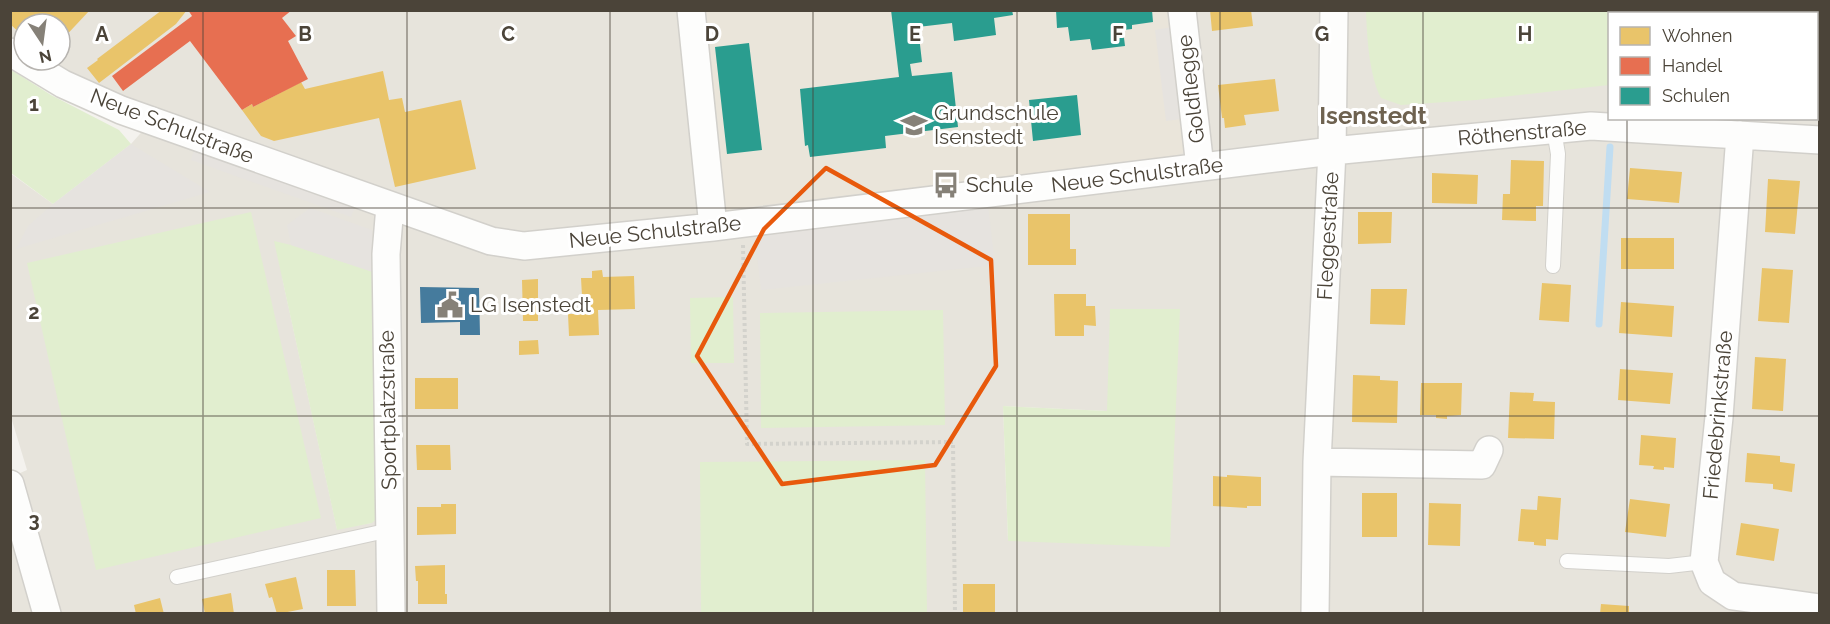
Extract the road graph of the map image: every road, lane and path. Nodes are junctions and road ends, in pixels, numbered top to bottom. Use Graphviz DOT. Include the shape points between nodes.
graph roads {
  1 [pos="691,10"];
  2 [pos="1182,10"];
  3 [pos="1334,10"];
  4 [pos="10,52"];
  5 [pos="1554,130"];
  6 [pos="1740,135"];
  7 [pos="1820,140"];
  8 [pos="1332,151"];
  9 [pos="1200,167"];
  10 [pos="390,206"];
  11 [pos="743,223"];
  12 [pos="713,227"];
  13 [pos="1553,266"];
  14 [pos="1489,450"];
  15 [pos="1317,462"];
  16 [pos="10,484"];
  17 [pos="390,530"];
  18 [pos="1567,561"];
  19 [pos="1704,562"];
  20 [pos="177,577"];
  21 [pos="1820,608"];
  22 [pos="47,614"];
  23 [pos="391,614"];
  24 [pos="955,614"];
  25 [pos="1315,614"];
  1 -- 12 [label="street"];
  2 -- 9 [label="street, Goldflegge"];
  3 -- 8 [label="street, Fleggestraße"];
  4 -- 10 [label="street, Neue Schulstraße" via="63,84 121,110"];
  5 -- 6 [label="street, Röthenstraße" via="1591,126"];
  5 -- 8 [label="street, Röthenstraße"];
  5 -- 13 [label="lane" via="1558,154"];
  6 -- 7 [label="street, Röthenstraße"];
  6 -- 19 [label="street, Friedebrinkstraße"];
  8 -- 9 [label="street, Neue Schulstraße"];
  8 -- 15 [label="street, Fleggestraße"];
  9 -- 11 [label="street, Neue Schulstraße"];
  10 -- 12 [label="street, Neue Schulstraße" via="491,241 524,246"];
  10 -- 17 [label="street, Sportplatzstraße" via="386,254"];
  11 -- 12 [label="street, Neue Schulstraße"];
  11 -- 24 [label="path" via="747,444 953,442"];
  14 -- 15 [label="street" via="1482,465"];
  15 -- 25 [label="street, Fleggestraße"];
  16 -- 22 [label="street"];
  17 -- 20 [label="lane"];
  17 -- 23 [label="street, Sportplatzstraße"];
  18 -- 19 [label="lane" via="1670,566"];
  19 -- 21 [label="street" via="1712,582 1733,596"];
}
